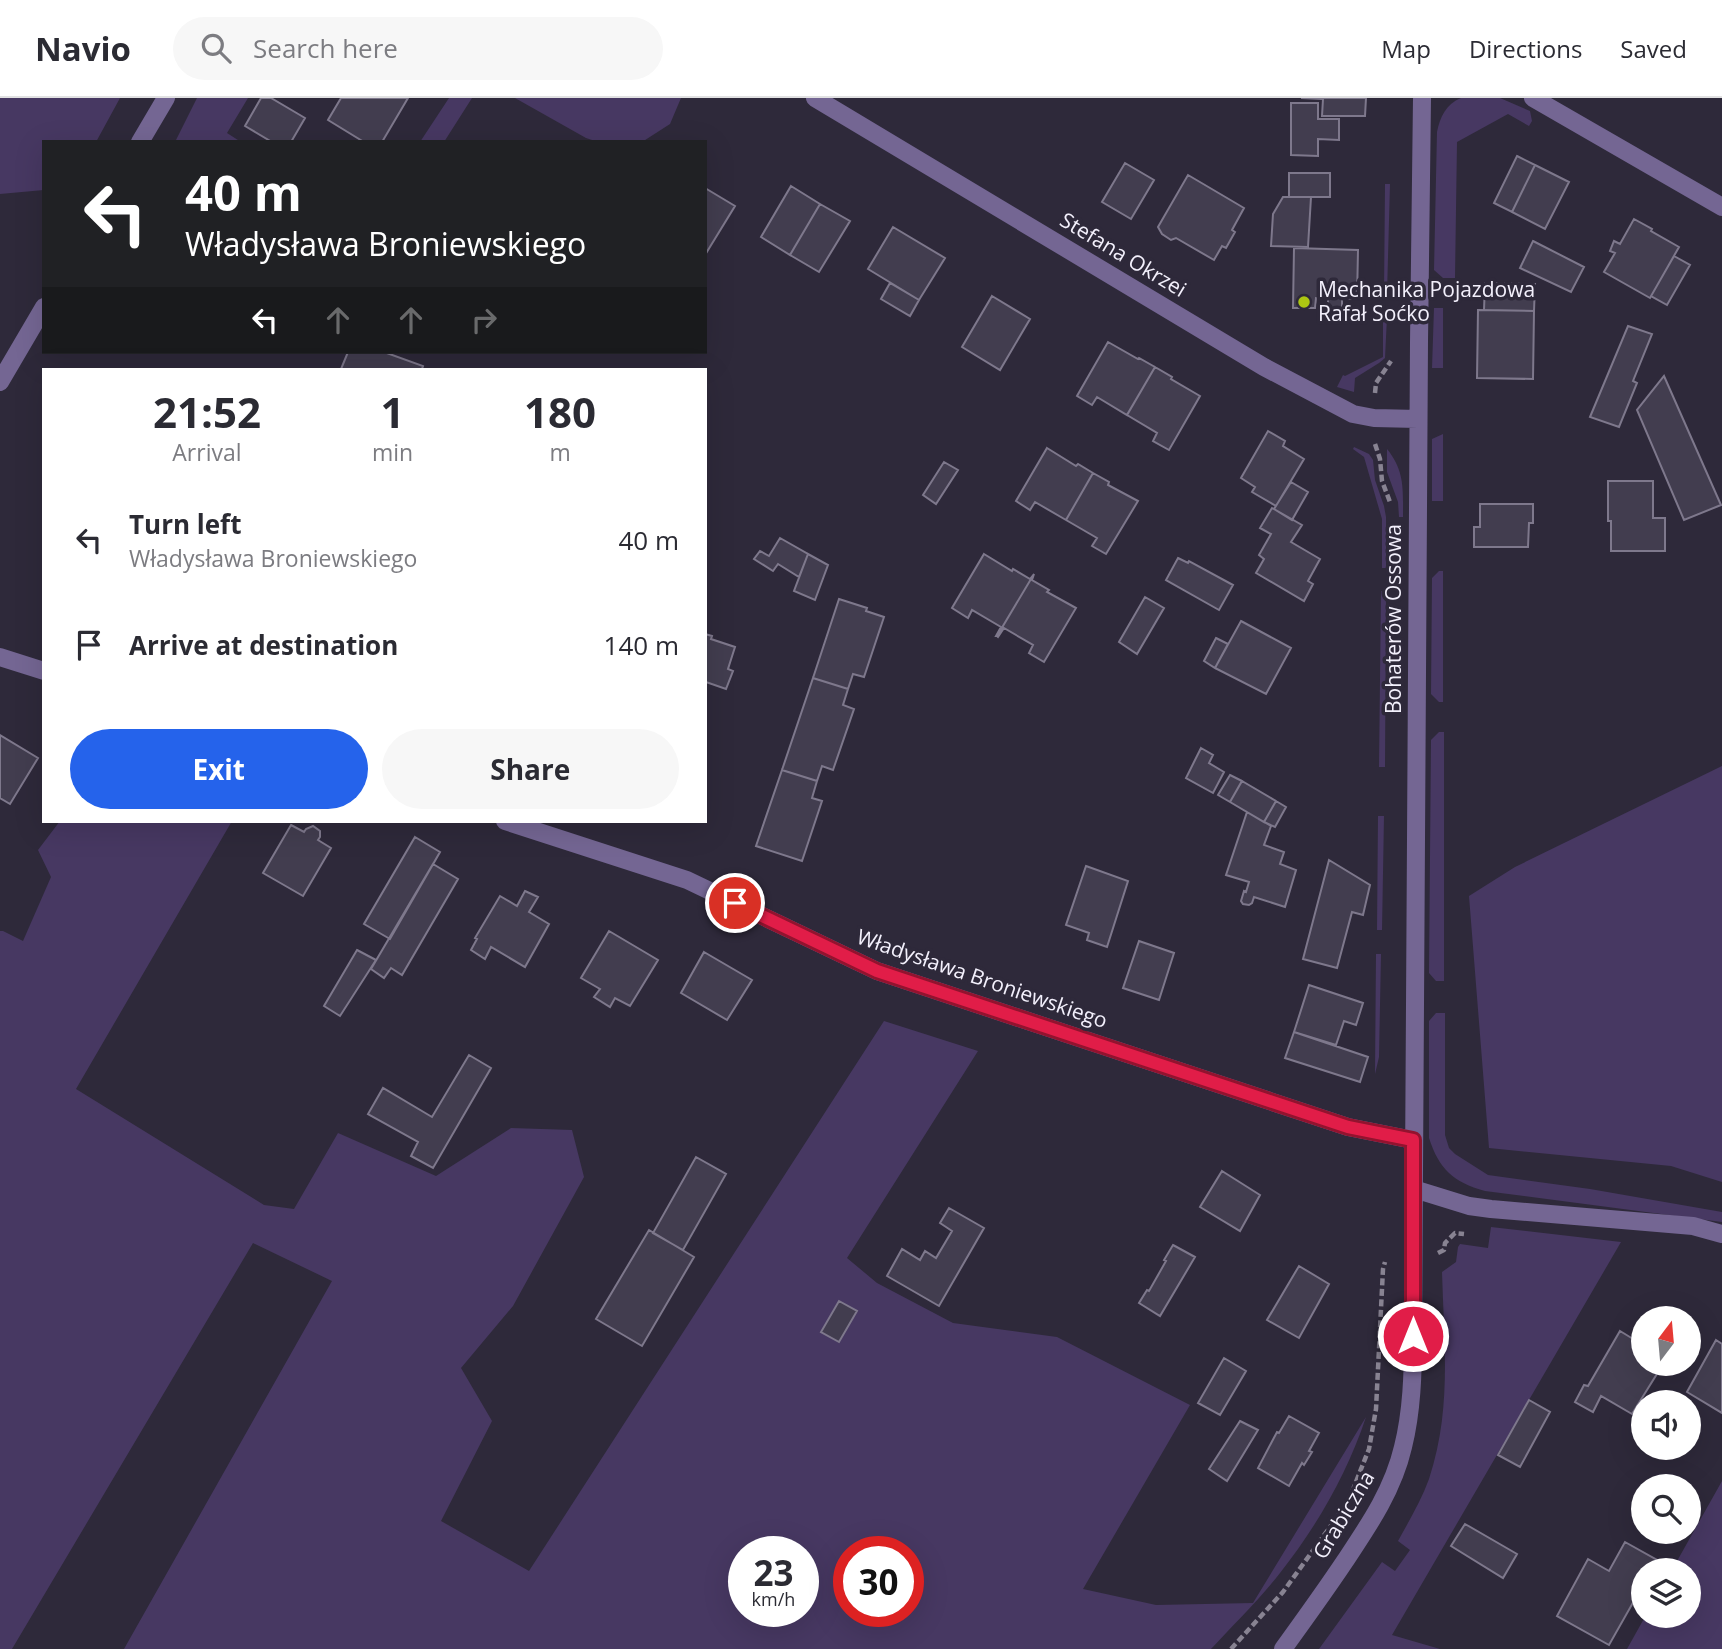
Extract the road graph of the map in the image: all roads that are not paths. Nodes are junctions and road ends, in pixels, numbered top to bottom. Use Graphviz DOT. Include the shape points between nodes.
graph roads {
  1 [pos="166,98"];
  2 [pos="815,98"];
  3 [pos="1422,98"];
  4 [pos="1533,98"];
  5 [pos="141,140"];
  6 [pos="1722,207"];
  7 [pos="42,310"];
  8 [pos="0,382"];
  9 [pos="1418,419"];
  10 [pos="0,657"];
  11 [pos="42,670"];
  12 [pos="511,823"];
  13 [pos="1413,1140"];
  14 [pos="1414,1189"];
  15 [pos="1722,1234"];
  16 [pos="1283,1649"];
  1 -- 5 [label="street"];
  2 -- 9 [label="street, Stefana Okrzei" via="1276,373 1353,414"];
  3 -- 9 [label="street, Bohaterów Ossowa"];
  4 -- 6 [label="street"];
  7 -- 8 [label="street"];
  9 -- 13 [label="street, Bohaterów Ossowa"];
  10 -- 11 [label="street"];
  12 -- 13 [label="street, Władysława Broniewskiego" via="687,880 877,971 1348,1127"];
  13 -- 14 [label="street, Grabiczna"];
  14 -- 15 [label="street" via="1469,1206 1693,1226"];
  14 -- 16 [label="street, Grabiczna" via="1413,1373 1403,1448 1395,1475 1370,1523"];
}
